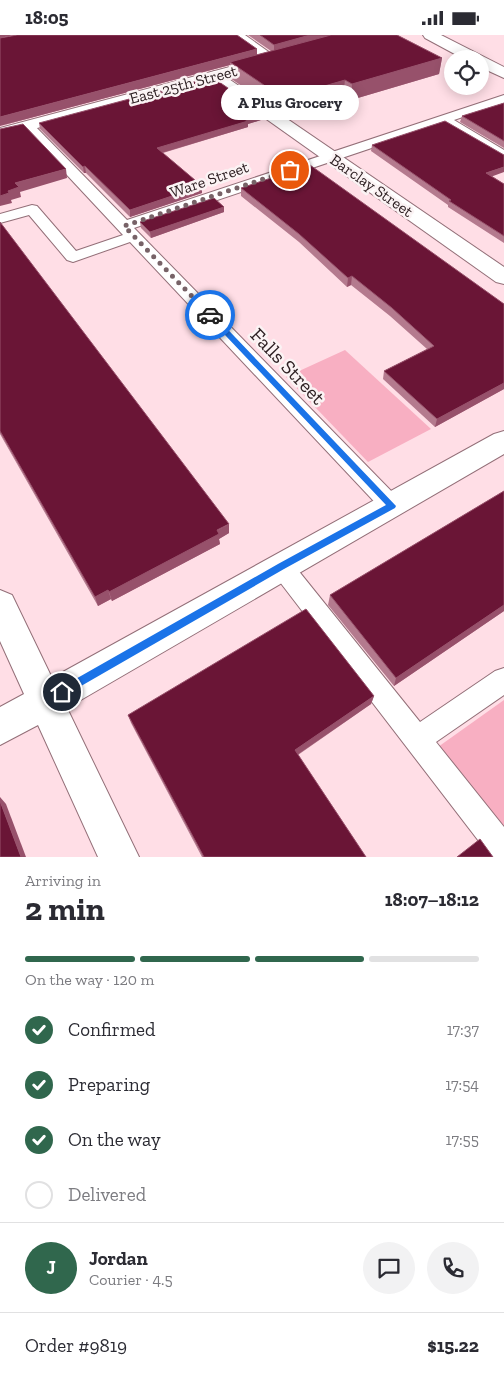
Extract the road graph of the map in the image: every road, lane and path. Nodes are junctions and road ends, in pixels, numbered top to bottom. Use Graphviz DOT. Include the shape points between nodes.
graph roads {
  1 [pos="236,35"];
  2 [pos="430,35"];
  3 [pos="459,50"];
  4 [pos="290,55"];
  5 [pos="272,60"];
  6 [pos="489,65"];
  7 [pos="502,70"];
  8 [pos="215,76"];
  9 [pos="504,99"];
  10 [pos="444,119"];
  11 [pos="28,126"];
  12 [pos="0,133"];
  13 [pos="504,155"];
  14 [pos="330,156"];
  15 [pos="0,219"];
  16 [pos="129,231"];
  17 [pos="504,277"];
  18 [pos="504,441"];
  19 [pos="392,506"];
  20 [pos="281,566"];
  21 [pos="0,605"];
  22 [pos="504,680"];
  23 [pos="46,701"];
  24 [pos="0,727"];
  25 [pos="418,739"];
  26 [pos="504,850"];
  27 [pos="119,857"];
  1 -- 5 [label="street"];
  2 -- 3 [label="street"];
  4 -- 5 [label="street, East 25th Street"];
  5 -- 8 [label="street, East 25th Street"];
  6 -- 7 [label="street"];
  8 -- 11 [label="street, East 25th Street"];
  8 -- 14 [label="street, Barclay Street"];
  9 -- 10 [label="lane, Ware Street"];
  10 -- 13 [label="lane"];
  10 -- 14 [label="lane, Ware Street"];
  11 -- 12 [label="street, East 25th Street"];
  11 -- 16 [label="lane, Falls Street"];
  14 -- 16 [label="lane, Ware Street"];
  14 -- 17 [label="street, Barclay Street"];
  15 -- 16 [label="lane, Ware Street" via="32,209 73,257"];
  16 -- 19 [label="lane, Falls Street"];
  18 -- 19 [label="street"];
  19 -- 20 [label="street"];
  20 -- 23 [label="street"];
  20 -- 25 [label="lane"];
  21 -- 23 [label="street"];
  22 -- 25 [label="lane"];
  23 -- 24 [label="street"];
  23 -- 27 [label="street"];
  25 -- 26 [label="lane"];
}
